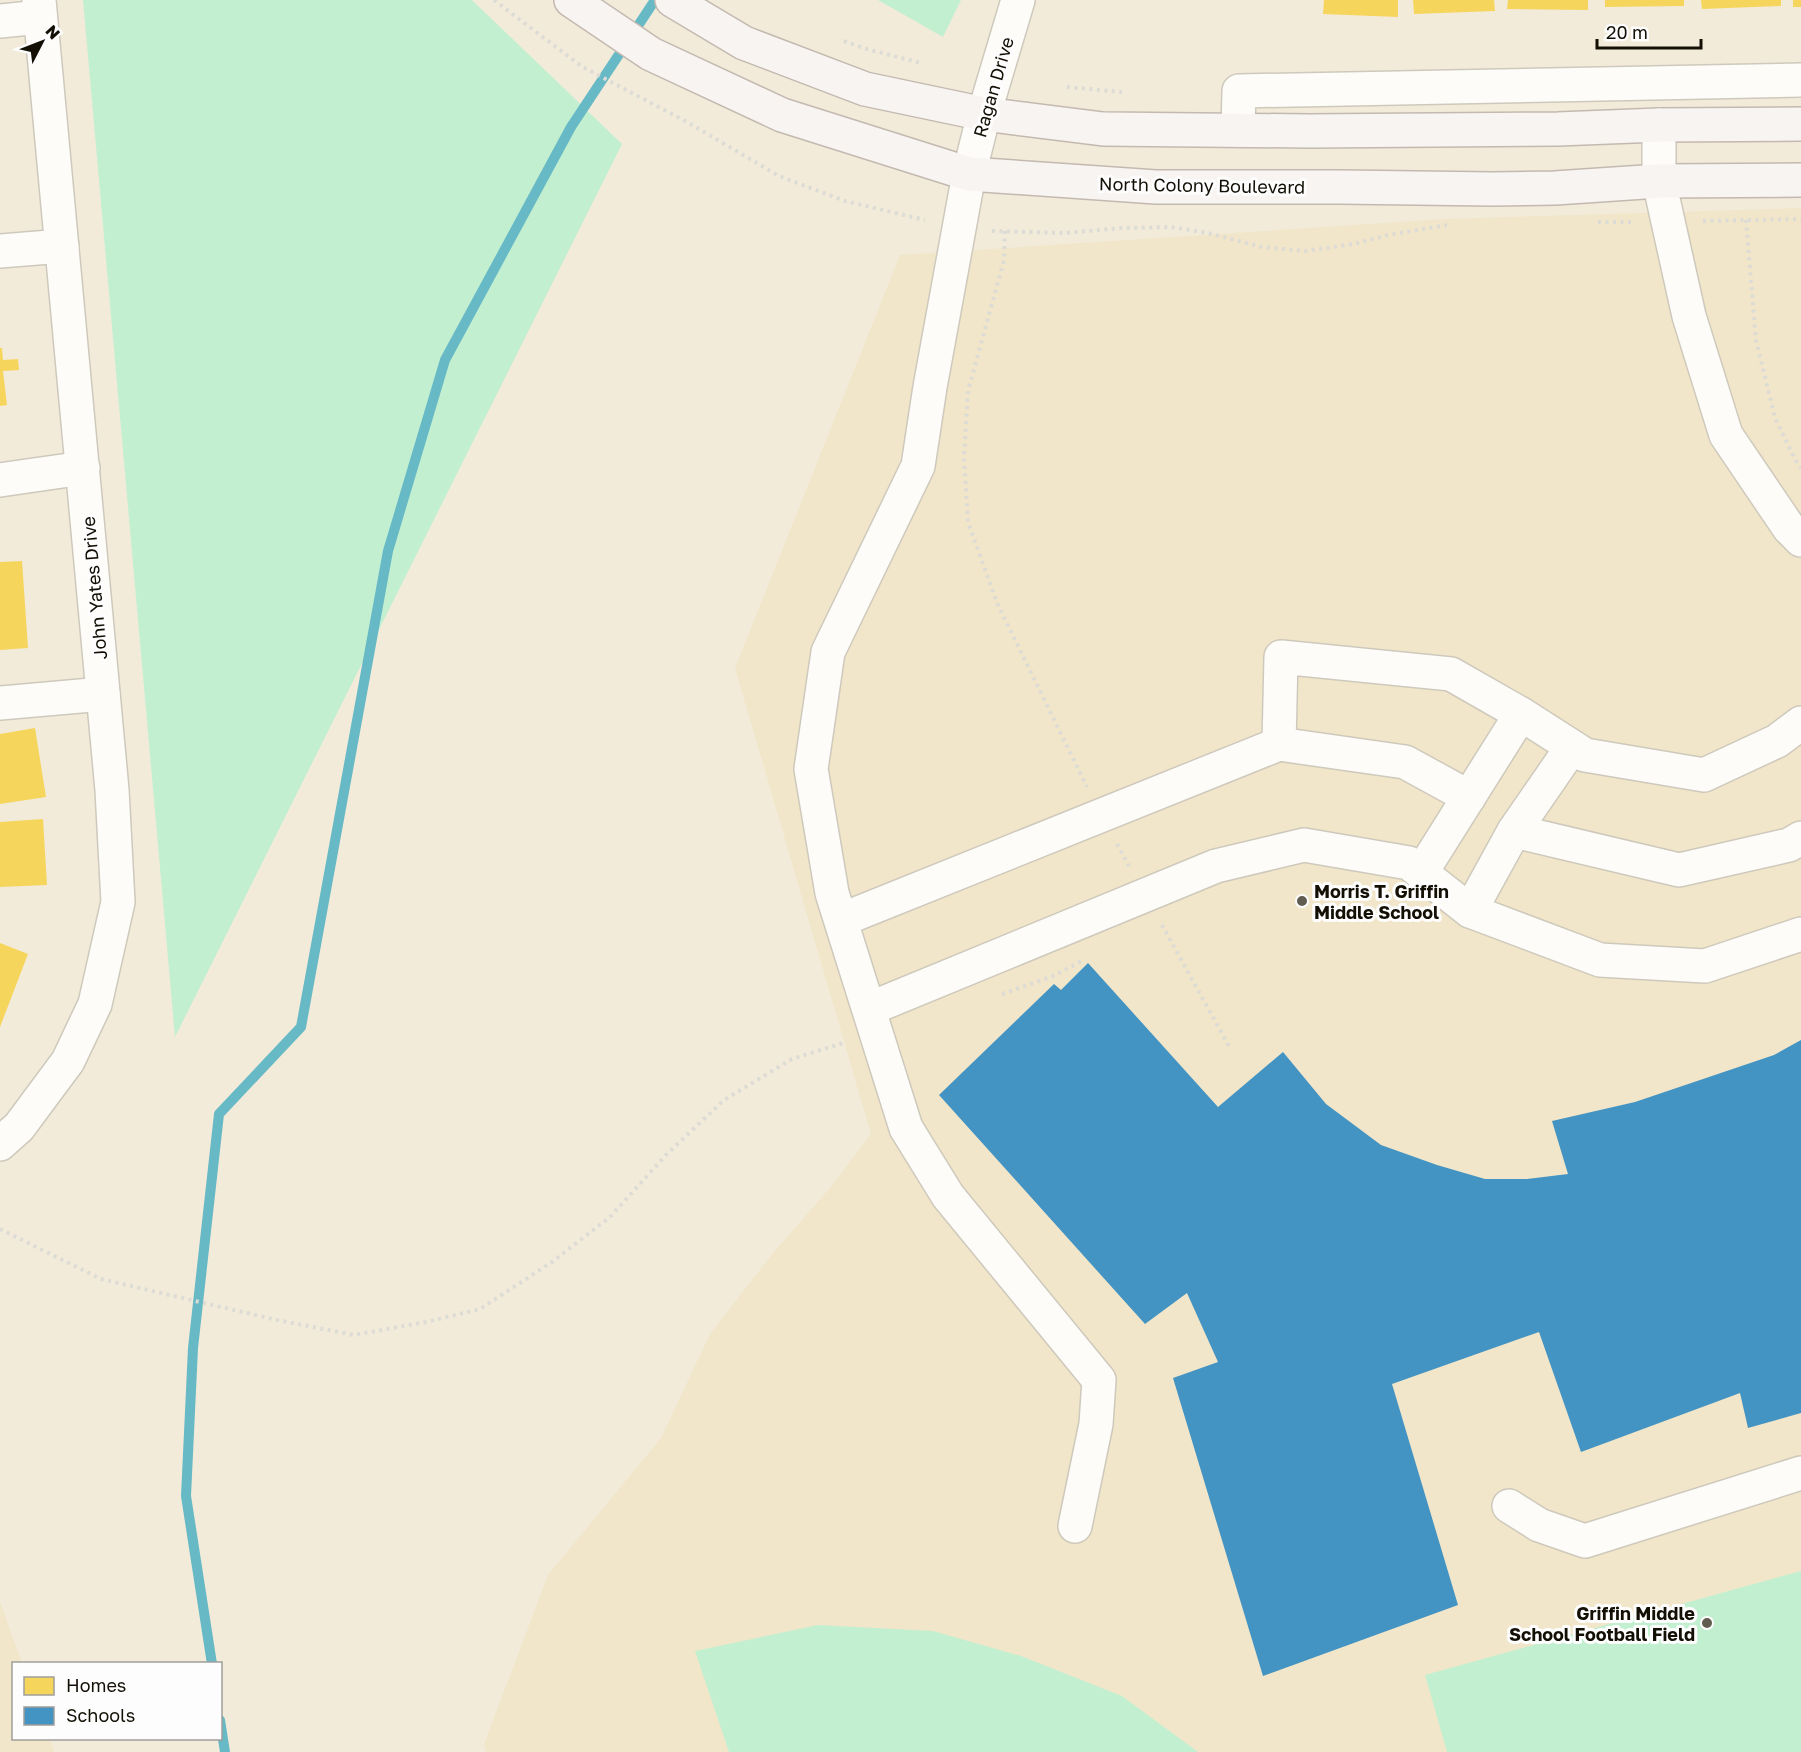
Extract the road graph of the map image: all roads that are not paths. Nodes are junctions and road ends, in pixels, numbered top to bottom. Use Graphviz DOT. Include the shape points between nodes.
graph roads {
  1 [pos="571,0"];
  2 [pos="672,0"];
  3 [pos="1018,0"];
  4 [pos="40,8"];
  5 [pos="0,21"];
  6 [pos="1801,80"];
  7 [pos="984,114"];
  8 [pos="1801,124"];
  9 [pos="1659,125"];
  10 [pos="1238,130"];
  11 [pos="969,174"];
  12 [pos="1801,180"];
  13 [pos="1659,181"];
  14 [pos="62,246"];
  15 [pos="0,251"];
  16 [pos="83,468"];
  17 [pos="0,480"];
  18 [pos="1801,540"];
  19 [pos="103,694"];
  20 [pos="0,702"];
  21 [pos="1521,714"];
  22 [pos="1789,732"];
  23 [pos="1279,744"];
  24 [pos="1572,747"];
  25 [pos="1469,797"];
  26 [pos="1514,831"];
  27 [pos="1801,838"];
  28 [pos="1421,873"];
  29 [pos="1470,911"];
  30 [pos="841,920"];
  31 [pos="1801,934"];
  32 [pos="872,1021"];
  33 [pos="0,1144"];
  34 [pos="1801,1473"];
  35 [pos="1509,1506"];
  36 [pos="1075,1526"];
  1 -- 11 [label="main road, North Colony Boulevard" via="651,54 782,115"];
  2 -- 7 [label="main road" via="744,43 866,89"];
  3 -- 7 [label="street, Ragan Drive"];
  4 -- 5 [label="street"];
  4 -- 14 [label="street, John Yates Drive"];
  6 -- 10 [label="street" via="1239,91"];
  7 -- 10 [label="main road" via="1103,129"];
  7 -- 11 [label="street, Ragan Drive"];
  8 -- 9 [label="main road"];
  9 -- 10 [label="main road"];
  9 -- 13 [label="street"];
  11 -- 13 [label="main road, North Colony Boulevard" via="1156,188 1492,189"];
  11 -- 30 [label="street, Ragan Drive" via="918,466 828,652 811,769 832,893"];
  12 -- 13 [label="main road, North Colony Boulevard"];
  13 -- 18 [label="street" via="1689,316 1726,435"];
  14 -- 15 [label="street"];
  14 -- 16 [label="street, John Yates Drive"];
  16 -- 17 [label="street"];
  16 -- 19 [label="street, John Yates Drive"];
  19 -- 20 [label="street"];
  19 -- 33 [label="street, John Yates Drive" via="118,902 95,1004 68,1061 19,1127"];
  21 -- 23 [label="street" via="1451,674 1281,657"];
  21 -- 24 [label="street"];
  21 -- 25 [label="street"];
  22 -- 24 [label="street" via="1704,775 1585,755"];
  23 -- 25 [label="street" via="1405,762"];
  23 -- 30 [label="street"];
  24 -- 26 [label="street"];
  25 -- 28 [label="street"];
  26 -- 27 [label="street" via="1679,870 1789,845"];
  26 -- 29 [label="street"];
  28 -- 29 [label="street"];
  28 -- 32 [label="street" via="1409,863 1304,844 1216,866"];
  29 -- 31 [label="street" via="1600,960 1705,966"];
  30 -- 32 [label="street, Ragan Drive"];
  32 -- 36 [label="street, Ragan Drive" via="906,1128 948,1196 1099,1380 1096,1424"];
  34 -- 35 [label="street" via="1585,1541 1539,1525"];
}
